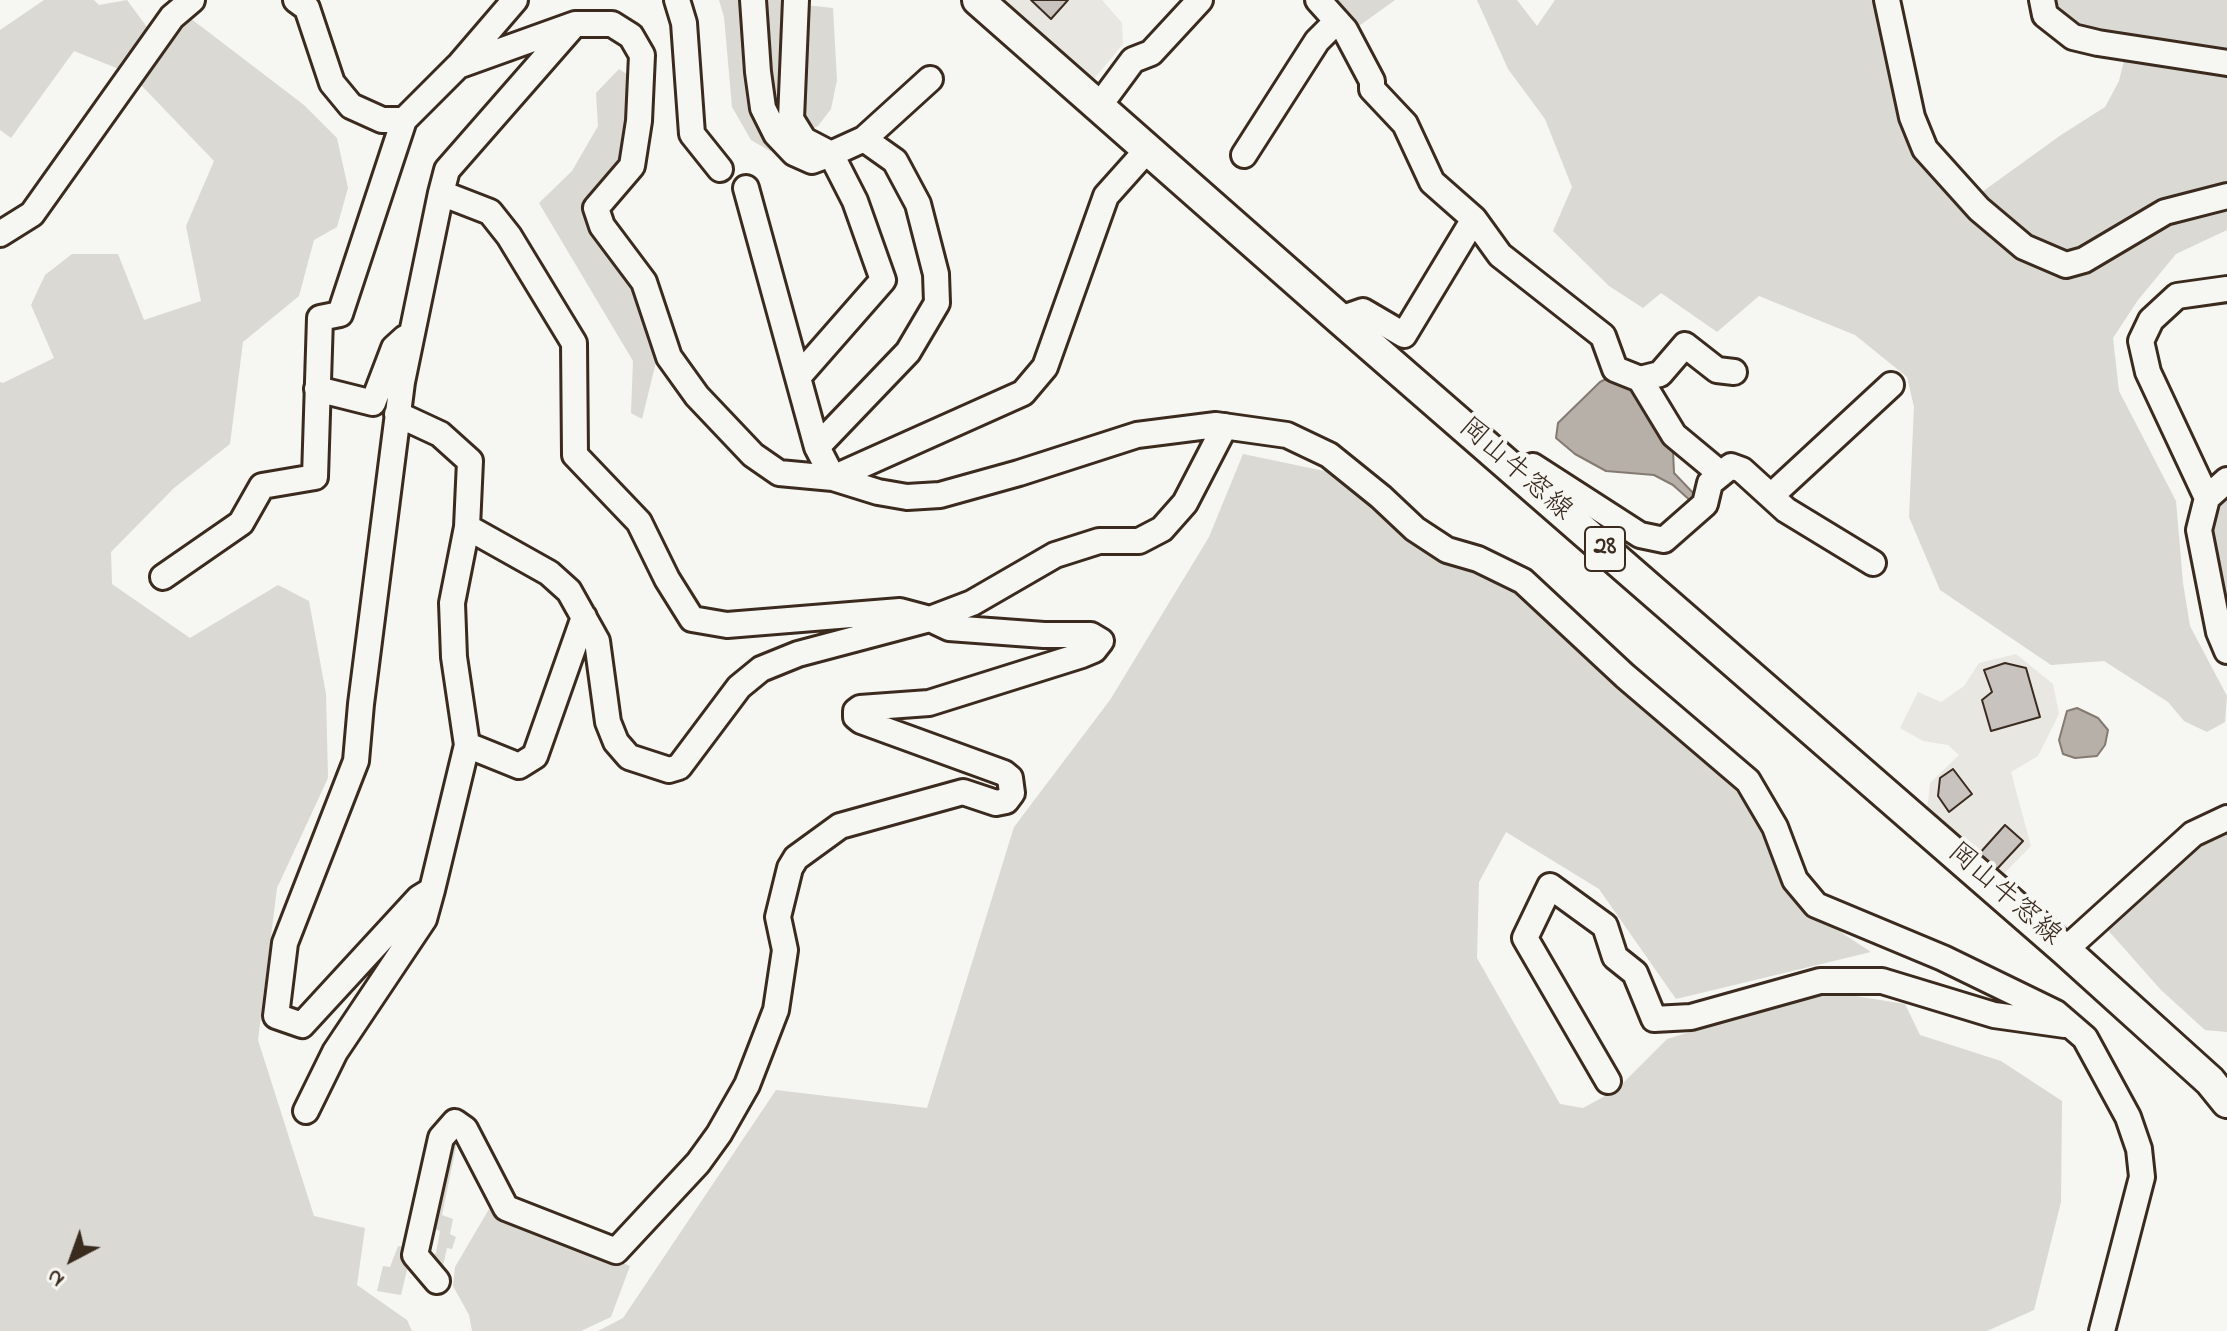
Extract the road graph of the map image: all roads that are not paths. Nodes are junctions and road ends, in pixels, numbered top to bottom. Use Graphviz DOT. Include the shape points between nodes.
graph roads {
  1 [pos="192,0"];
  2 [pos="296,0"];
  3 [pos="515,0"];
  4 [pos="677,0"];
  5 [pos="753,0"];
  6 [pos="796,0"];
  7 [pos="978,0"];
  8 [pos="1200,0"];
  9 [pos="1318,0"];
  10 [pos="1887,0"];
  11 [pos="2042,0"];
  12 [pos="1337,21"];
  13 [pos="575,24"];
  14 [pos="2227,63"];
  15 [pos="458,66"];
  16 [pos="930,79"];
  17 [pos="1099,106"];
  18 [pos="404,120"];
  19 [pos="864,139"];
  20 [pos="1148,149"];
  21 [pos="831,154"];
  22 [pos="1244,155"];
  23 [pos="720,169"];
  24 [pos="746,188"];
  25 [pos="441,193"];
  26 [pos="2227,196"];
  27 [pos="1474,219"];
  28 [pos="0,234"];
  29 [pos="2227,289"];
  30 [pos="1340,319"];
  31 [pos="410,334"];
  32 [pos="1734,372"];
  33 [pos="798,377"];
  34 [pos="1640,379"];
  35 [pos="1891,385"];
  36 [pos="317,389"];
  37 [pos="397,414"];
  38 [pos="1225,426"];
  39 [pos="817,447"];
  40 [pos="1721,474"];
  41 [pos="1522,477"];
  42 [pos="833,478"];
  43 [pos="2227,480"];
  44 [pos="1771,496"];
  45 [pos="2207,498"];
  46 [pos="467,527"];
  47 [pos="1873,563"];
  48 [pos="163,577"];
  49 [pos="584,617"];
  50 [pos="930,619"];
  51 [pos="2227,651"];
  52 [pos="467,745"];
  53 [pos="2227,818"];
  54 [pos="432,890"];
  55 [pos="2065,950"];
  56 [pos="2071,1026"];
  57 [pos="1608,1081"];
  58 [pos="2227,1102"];
  59 [pos="306,1111"];
  60 [pos="437,1281"];
  61 [pos="2102,1331"];
  1 -- 28 [label="street" via="172,17 32,214"];
  2 -- 18 [label="street" via="307,8 332,83 351,106 382,120"];
  3 -- 15 [label="street"];
  4 -- 23 [label="street" via="684,23 692,134"];
  5 -- 21 [label="street" via="763,108 776,134 794,153 812,161"];
  6 -- 21 [label="street" via="791,119 804,140"];
  7 -- 17 [label="main road, 岡山牛窓線 / 28"];
  8 -- 17 [label="street" via="1151,53 1133,60"];
  9 -- 12 [label="street"];
  10 -- 26 [label="street" via="1912,117 1925,149 1979,209 2024,247 2066,265 2084,260 2165,212"];
  11 -- 14 [label="street" via="2045,15 2073,37"];
  12 -- 22 [label="street" via="1317,41"];
  12 -- 27 [label="street" via="1372,89 1405,124 1432,182"];
  13 -- 15 [label="street"];
  13 -- 25 [label="street" via="447,170"];
  13 -- 42 [label="street" via="612,24 631,36 642,55 632,166 596,208 602,226 644,282 669,357 697,396 753,455 779,473"];
  15 -- 18 [label="street"];
  16 -- 19 [label="street"];
  17 -- 20 [label="main road, 岡山牛窓線 / 28"];
  18 -- 36 [label="street" via="340,314 320,318"];
  19 -- 21 [label="street"];
  19 -- 39 [label="street" via="895,161 918,204 936,274 937,303 908,352"];
  20 -- 30 [label="main road, 岡山牛窓線 / 28"];
  20 -- 42 [label="street" via="1106,196 1045,367 1023,393"];
  21 -- 33 [label="street" via="855,201 883,280"];
  24 -- 33 [label="street"];
  25 -- 31 [label="street"];
  25 -- 50 [label="street" via="490,212 574,343 575,455 639,522 692,619 727,625 900,611"];
  27 -- 30 [label="street" via="1404,335 1363,311"];
  27 -- 34 [label="street" via="1500,255 1603,336 1615,369"];
  29 -- 45 [label="street" via="2177,296 2151,320 2141,341 2148,372"];
  30 -- 41 [label="main road, 岡山牛窓線 / 28"];
  31 -- 36 [label="street" via="394,348 373,403"];
  31 -- 37 [label="street"];
  32 -- 34 [label="street" via="1717,370 1685,345 1660,374"];
  33 -- 39 [label="street"];
  34 -- 40 [label="street" via="1674,435"];
  35 -- 44 [label="street"];
  36 -- 48 [label="street" via="315,477 262,486 241,523"];
  37 -- 46 [label="street" via="440,434 470,461"];
  37 -- 54 [label="street" via="356,761 285,943 276,1016 302,1025"];
  38 -- 42 [label="street" via="1137,435 940,495 907,497"];
  38 -- 50 [label="street" via="1185,503 1162,529 1139,541 1099,541 1055,555 972,603"];
  38 -- 56 [label="street" via="1287,435 1329,455 1447,550 1523,581 1748,781 1775,827 1795,880 1816,905 1943,958 2056,1013"];
  39 -- 42 [label="street"];
  40 -- 41 [label="street" via="1710,483 1705,504 1664,540 1640,535 1533,466"];
  40 -- 44 [label="street" via="1731,466 1742,470"];
  41 -- 55 [label="main road, 岡山牛窓線 / 28"];
  43 -- 45 [label="street"];
  44 -- 47 [label="street"];
  45 -- 51 [label="street" via="2199,530"];
  46 -- 49 [label="street" via="549,573 569,591"];
  46 -- 52 [label="street" via="452,603"];
  49 -- 50 [label="street" via="597,641 608,722 616,742 629,757 669,770 679,767 739,687 761,669"];
  49 -- 52 [label="street" via="535,756 519,766"];
  50 -- 60 [label="street" via="949,628 1091,635 1101,641 1082,655 929,703 856,711 861,721 1004,773 1012,793 996,803 963,792 840,826 796,858 778,917 785,950 776,1010 747,1085 698,1163 616,1251 506,1208 465,1129 455,1122 441,1138 415,1255"];
  52 -- 54 [label="street"];
  53 -- 55 [label="street" via="2193,834"];
  54 -- 59 [label="street" via="424,919 335,1052"];
  55 -- 58 [label="main road, 岡山牛窓線 / 28"];
  56 -- 57 [label="street" via="1994,1015 1882,981 1820,981 1691,1017 1654,1019 1635,973 1615,957 1605,926 1550,886 1525,938"];
  56 -- 61 [label="street" via="2085,1038 2128,1117 2142,1177"];
}
